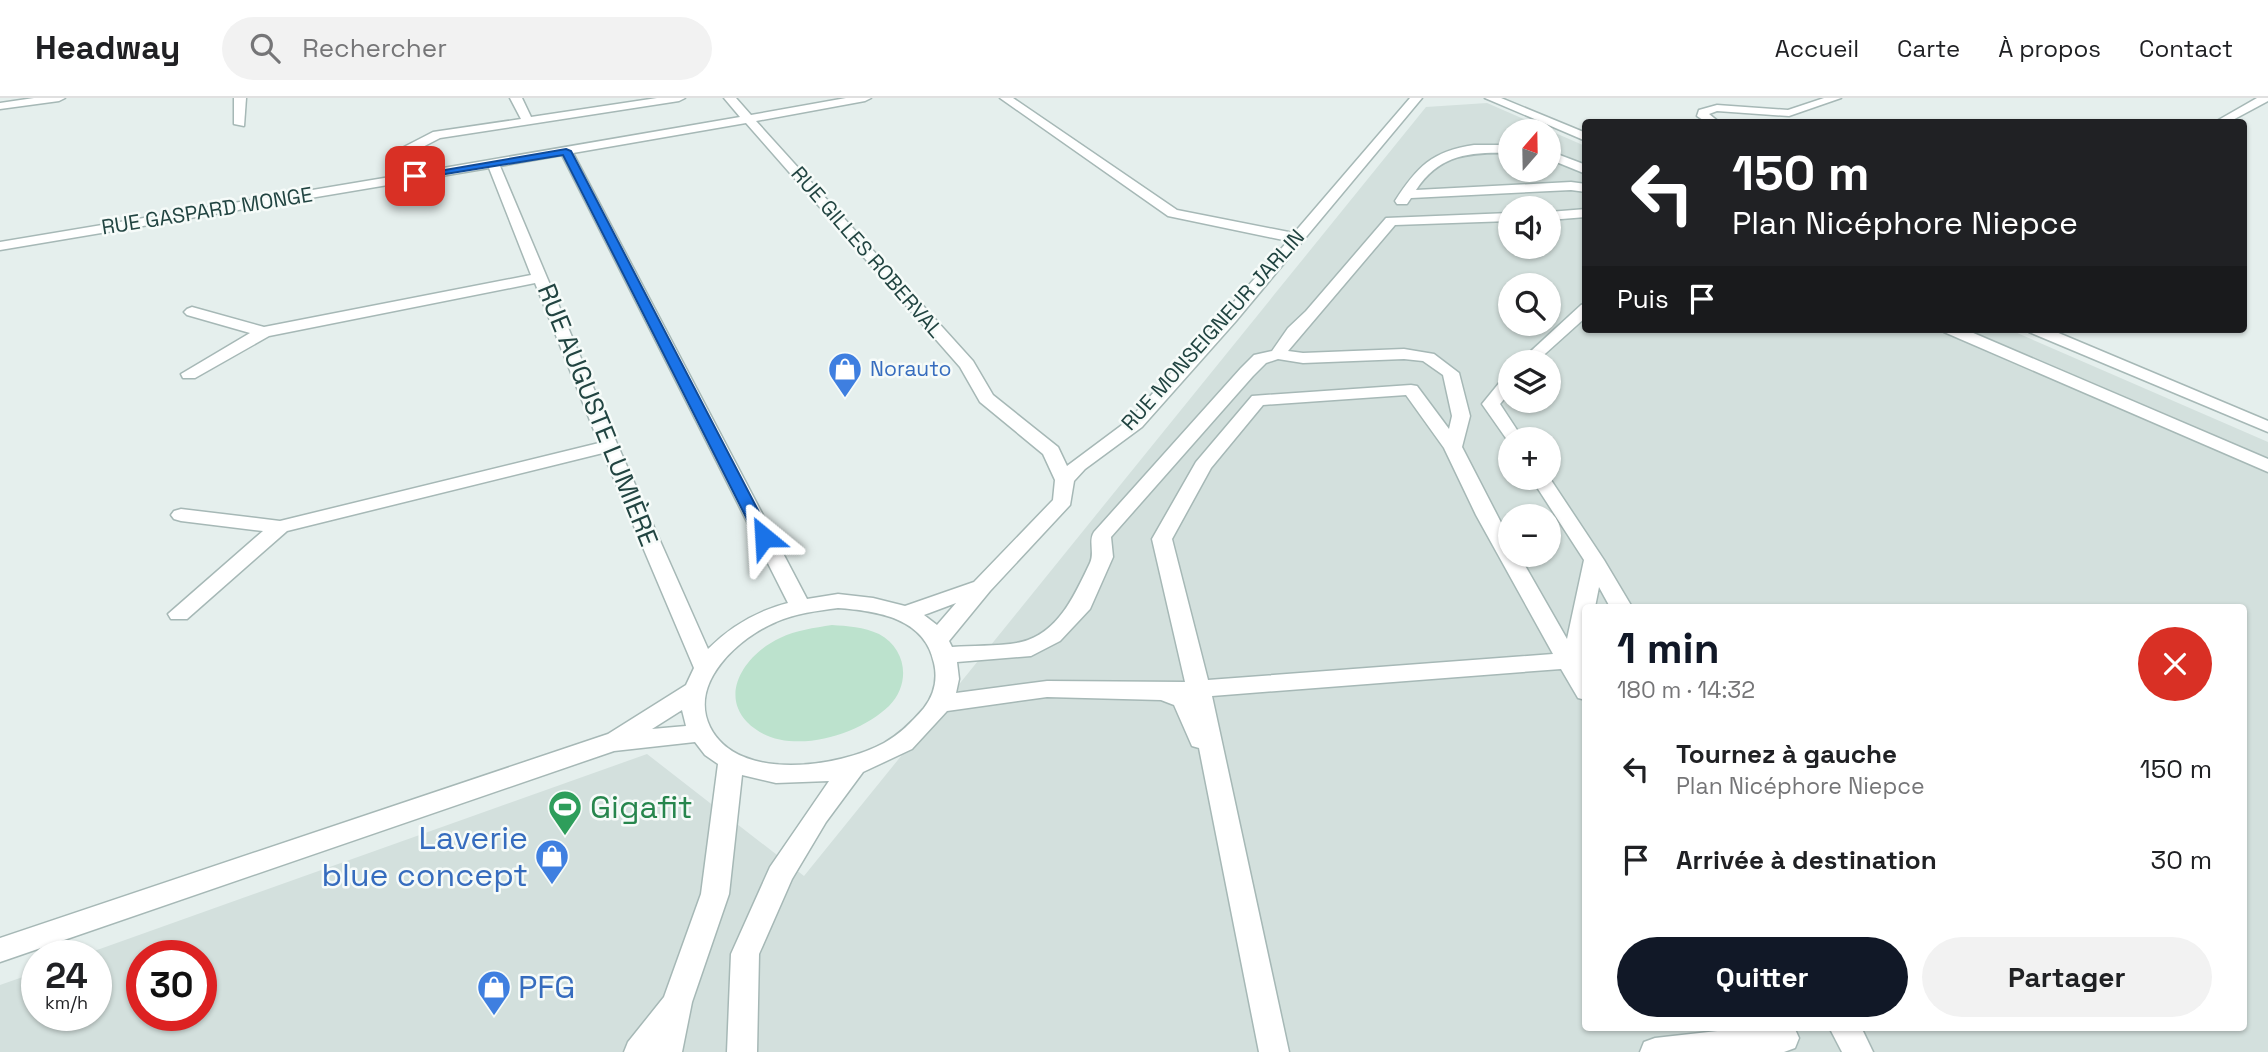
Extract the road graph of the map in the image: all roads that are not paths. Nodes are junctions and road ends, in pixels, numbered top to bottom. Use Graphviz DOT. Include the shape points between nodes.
graph roads {
  1 [pos="59,98"];
  2 [pos="240,98"];
  3 [pos="516,98"];
  4 [pos="679,98"];
  5 [pos="730,98"];
  6 [pos="866,98"];
  7 [pos="1006,98"];
  8 [pos="1416,98"];
  9 [pos="1491,98"];
  10 [pos="1835,98"];
  11 [pos="2265,98"];
  12 [pos="0,106"];
  13 [pos="749,118"];
  14 [pos="1773,118"];
  15 [pos="1708,119"];
  16 [pos="2226,119"];
  17 [pos="528,122"];
  18 [pos="240,124"];
  19 [pos="1582,136"];
  20 [pos="1498,150"];
  21 [pos="566,151"];
  22 [pos="1561,160"];
  23 [pos="493,163"];
  24 [pos="1582,168"];
  25 [pos="415,176"];
  26 [pos="1582,187"];
  27 [pos="1406,194"];
  28 [pos="1582,214"];
  29 [pos="1561,215"];
  30 [pos="1498,217"];
  31 [pos="1391,221"];
  32 [pos="1296,238"];
  33 [pos="0,246"];
  34 [pos="542,277"];
  35 [pos="192,312"];
  36 [pos="1582,312"];
  37 [pos="264,332"];
  38 [pos="1959,333"];
  39 [pos="2044,333"];
  40 [pos="1540,350"];
  41 [pos="1278,354"];
  42 [pos="189,374"];
  43 [pos="1498,396"];
  44 [pos="1016,426"];
  45 [pos="1506,427"];
  46 [pos="2268,428"];
  47 [pos="993,431"];
  48 [pos="609,446"];
  49 [pos="1453,447"];
  50 [pos="2268,466"];
  51 [pos="1065,480"];
  52 [pos="1548,490"];
  53 [pos="181,515"];
  54 [pos="280,527"];
  55 [pos="1594,560"];
  56 [pos="982,586"];
  57 [pos="1585,604"];
  58 [pos="1619,604"];
  59 [pos="800,606"];
  60 [pos="907,613"];
  61 [pos="179,614"];
  62 [pos="1582,620"];
  63 [pos="942,647"];
  64 [pos="705,667"];
  65 [pos="1582,685"];
  66 [pos="694,691"];
  67 [pos="1161,692"];
  68 [pos="940,704"];
  69 [pos="701,733"];
  70 [pos="613,742"];
  71 [pos="731,761"];
  72 [pos="852,767"];
  73 [pos="0,950"];
  74 [pos="677,1002"];
  75 [pos="1846,1031"];
  76 [pos="1784,1039"];
  77 [pos="639,1052"];
  78 [pos="667,1052"];
  79 [pos="741,1052"];
  80 [pos="1260,1052"];
  81 [pos="1274,1052"];
  82 [pos="1655,1052"];
  83 [pos="1858,1052"];
  1 -- 12 [label="street"];
  2 -- 18 [label="street"];
  3 -- 17 [label="street"];
  4 -- 17 [label="street"];
  5 -- 13 [label="street, RUE GILLES ROBERVAL"];
  6 -- 13 [label="street, RUE GASPARD MONGE"];
  7 -- 32 [label="street" via="1173,213"];
  8 -- 32 [label="street, RUE MONSEIGNEUR JARLIN"];
  9 -- 19 [label="street"];
  10 -- 14 [label="street"];
  11 -- 16 [label="street"];
  13 -- 21 [label="street, RUE GASPARD MONGE"];
  13 -- 44 [label="street, RUE GILLES ROBERVAL" via="967,365 986,398"];
  14 -- 15 [label="street" via="1717,108 1703,111"];
  17 -- 25 [label="street" via="437,135 417,143 406,150"];
  20 -- 27 [label="street" via="1450,152 1427,165"];
  21 -- 23 [label="street, RUE GASPARD MONGE"];
  21 -- 59 [label="street" via="741,475"];
  22 -- 24 [label="street"];
  23 -- 25 [label="street, RUE GASPARD MONGE"];
  23 -- 34 [label="street, RUE AUGUSTE LUMIÈRE"];
  25 -- 33 [label="street, RUE GASPARD MONGE"];
  26 -- 27 [label="street"];
  27 -- 31 [label="street"];
  28 -- 29 [label="street"];
  30 -- 31 [label="street"];
  31 -- 41 [label="street"];
  32 -- 51 [label="street, RUE MONSEIGNEUR JARLIN" via="1136,423 1078,465"];
  34 -- 37 [label="street"];
  34 -- 48 [label="street, RUE AUGUSTE LUMIÈRE"];
  35 -- 37 [label="street"];
  36 -- 40 [label="street"];
  37 -- 42 [label="street"];
  38 -- 50 [label="street"];
  39 -- 46 [label="street"];
  41 -- 49 [label="street" via="1428,357 1451,373 1461,416"];
  41 -- 63 [label="street" via="1260,359 1247,372 1101,536 1103,557 1079,609 1052,636 1031,648"];
  43 -- 45 [label="street" via="1491,404"];
  44 -- 47 [label="street"];
  44 -- 51 [label="street, RUE GILLES ROBERVAL" via="1051,452"];
  48 -- 54 [label="street"];
  48 -- 64 [label="street, RUE AUGUSTE LUMIÈRE"];
  49 -- 65 [label="street"];
  49 -- 81 [label="street" via="1411,390 1258,400 1203,466 1161,539 1202,697"];
  51 -- 56 [label="street, RUE MONSEIGNEUR JARLIN" via="1063,501"];
  52 -- 55 [label="street"];
  53 -- 54 [label="street"];
  54 -- 61 [label="street"];
  55 -- 57 [label="street"];
  55 -- 58 [label="street"];
  56 -- 60 [label="street, RUE MONSEIGNEUR JARLIN"];
  56 -- 63 [label="street, RUE MONSEIGNEUR JARLIN"];
  59 -- 60 [label="street" via="838,601"];
  59 -- 64 [label="street" via="761,620 728,640"];
  60 -- 63 [label="street" via="925,625"];
  62 -- 67 [label="street" via="1574,660"];
  63 -- 68 [label="street" via="948,680"];
  64 -- 66 [label="street"];
  66 -- 69 [label="street" via="693,712"];
  66 -- 70 [label="street"];
  67 -- 68 [label="street" via="1047,689"];
  67 -- 80 [label="street" via="1184,700 1206,751"];
  68 -- 72 [label="street" via="920,730 890,751"];
  69 -- 70 [label="street"];
  69 -- 71 [label="street"];
  70 -- 73 [label="street"];
  71 -- 72 [label="street" via="767,772 809,775"];
  71 -- 74 [label="street" via="715,894"];
  72 -- 79 [label="street" via="780,875 745,954"];
  74 -- 77 [label="street"];
  74 -- 78 [label="street"];
  75 -- 83 [label="street"];
  76 -- 82 [label="street"];
}
